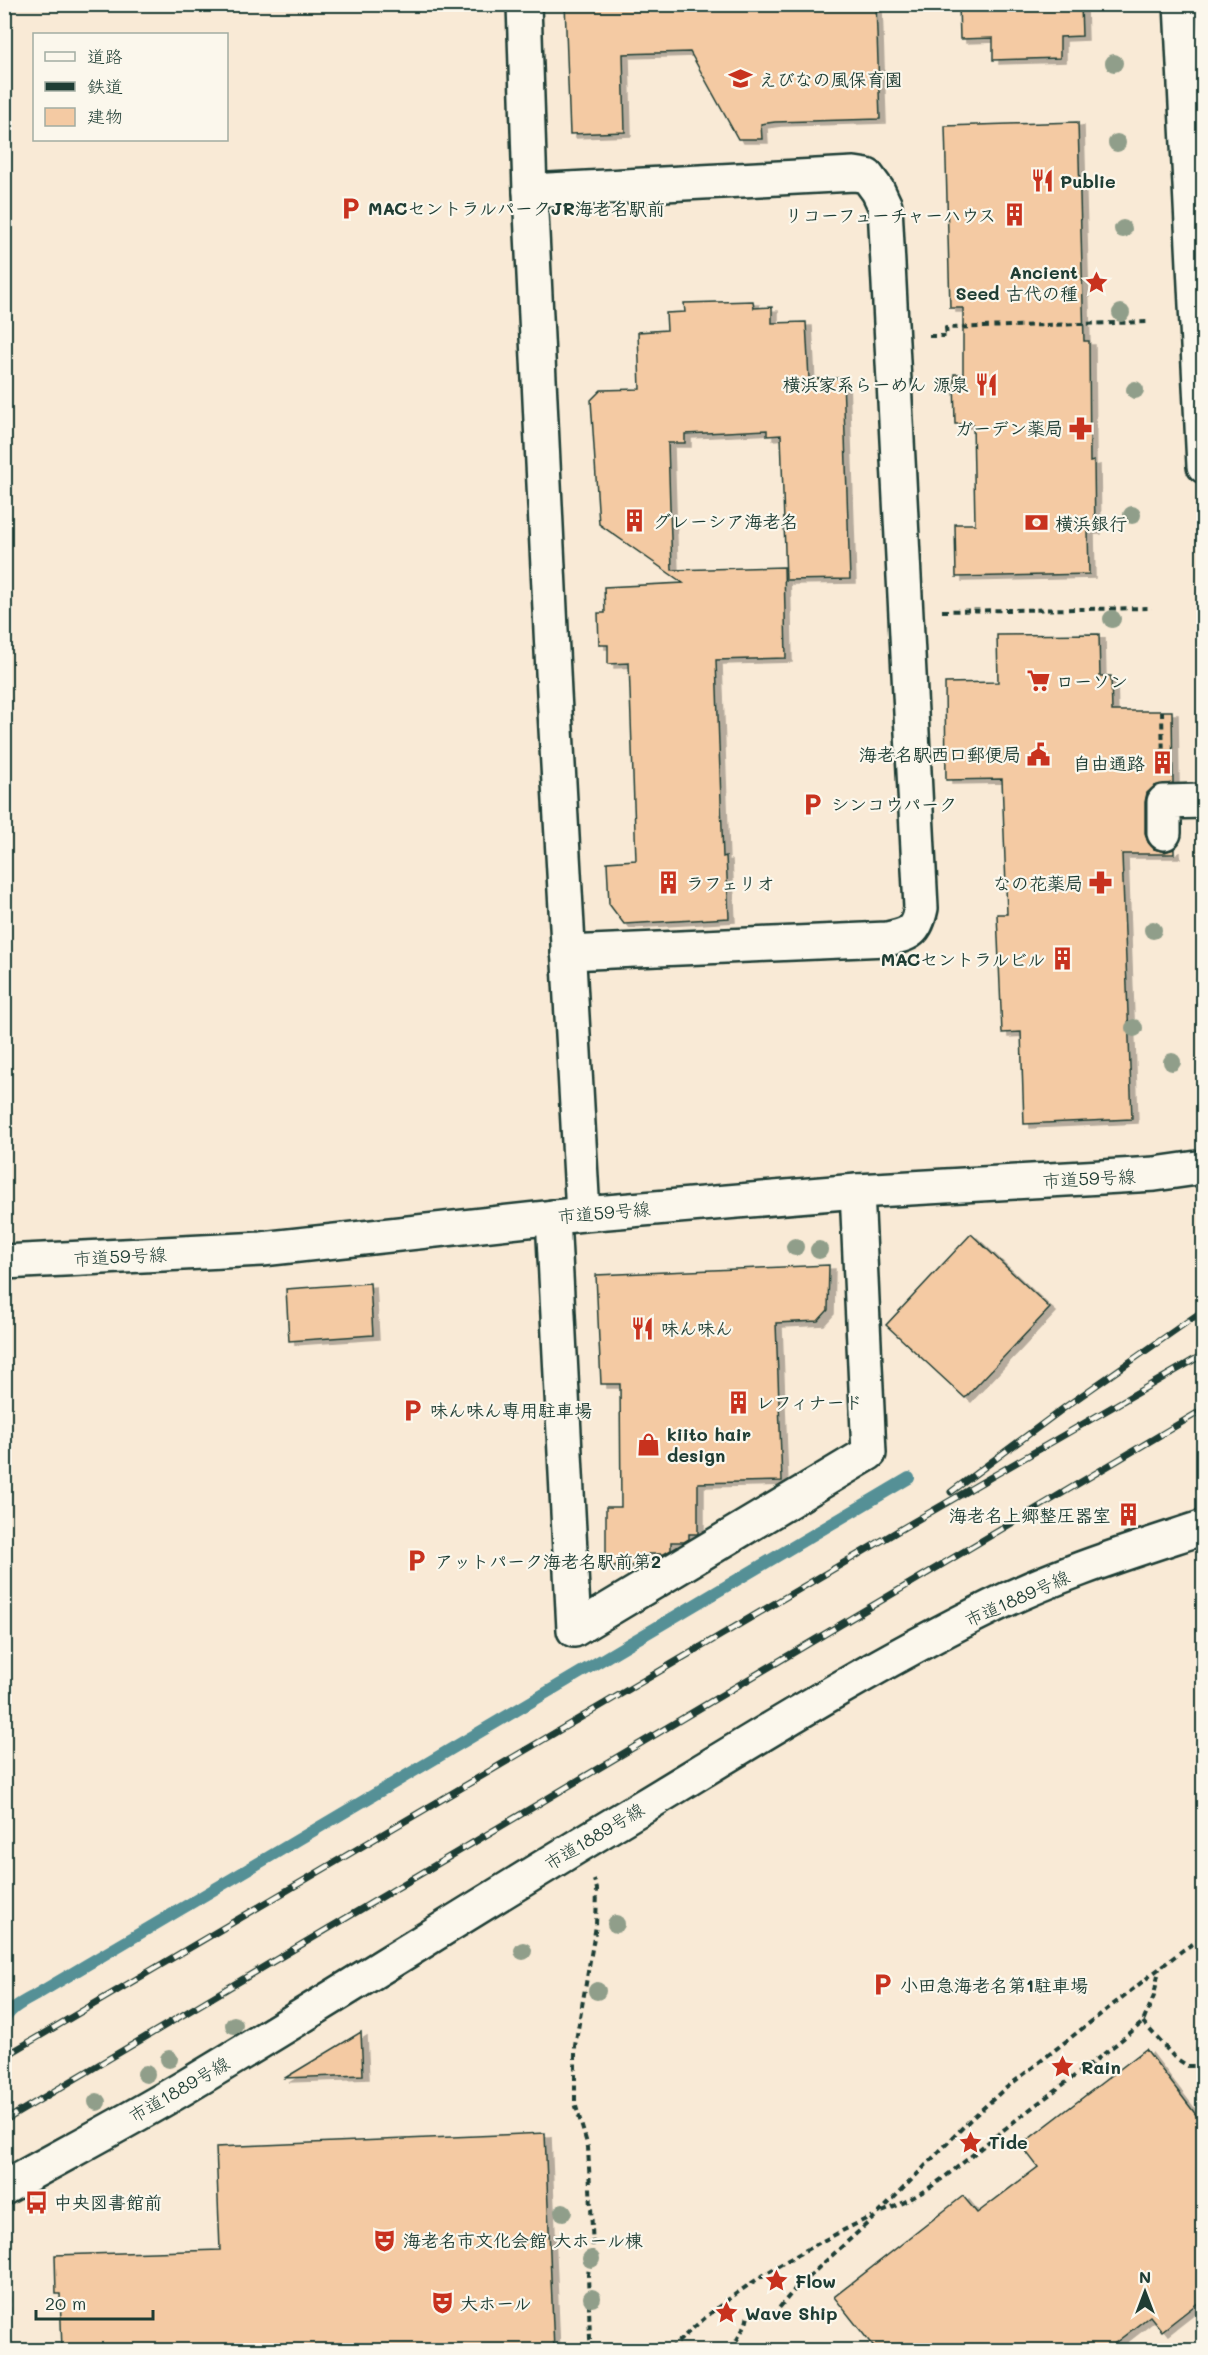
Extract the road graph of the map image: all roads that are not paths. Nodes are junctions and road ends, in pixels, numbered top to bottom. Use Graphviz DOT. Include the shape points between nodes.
graph roads {
  1 [pos="524,4"];
  2 [pos="1181,4"];
  3 [pos="530,191"];
  4 [pos="1203,466"];
  5 [pos="1203,801"];
  6 [pos="1164,833"];
  7 [pos="568,953"];
  8 [pos="1203,1167"];
  9 [pos="856,1191"];
  10 [pos="568,1215"];
  11 [pos="4,1262"];
  12 [pos="1203,1527"];
  13 [pos="4,2188"];
  1 -- 3 [label="street"];
  2 -- 4 [label="street"];
  3 -- 7 [label="street"];
  3 -- 7 [label="street" via="854,174 867,176 878,191 885,206 921,908 913,930 887,939"];
  5 -- 6 [label="street" via="1164,802"];
  7 -- 10 [label="street"];
  8 -- 9 [label="street, 市道59号線" via="1155,1174"];
  9 -- 10 [label="street, 市道59号線"];
  9 -- 10 [label="street" via="869,1453 574,1630"];
  10 -- 11 [label="street, 市道59号線" via="262,1249"];
  12 -- 13 [label="street, 市道1889号線" via="1040,1585 931,1638 812,1704 183,2088"];
}
